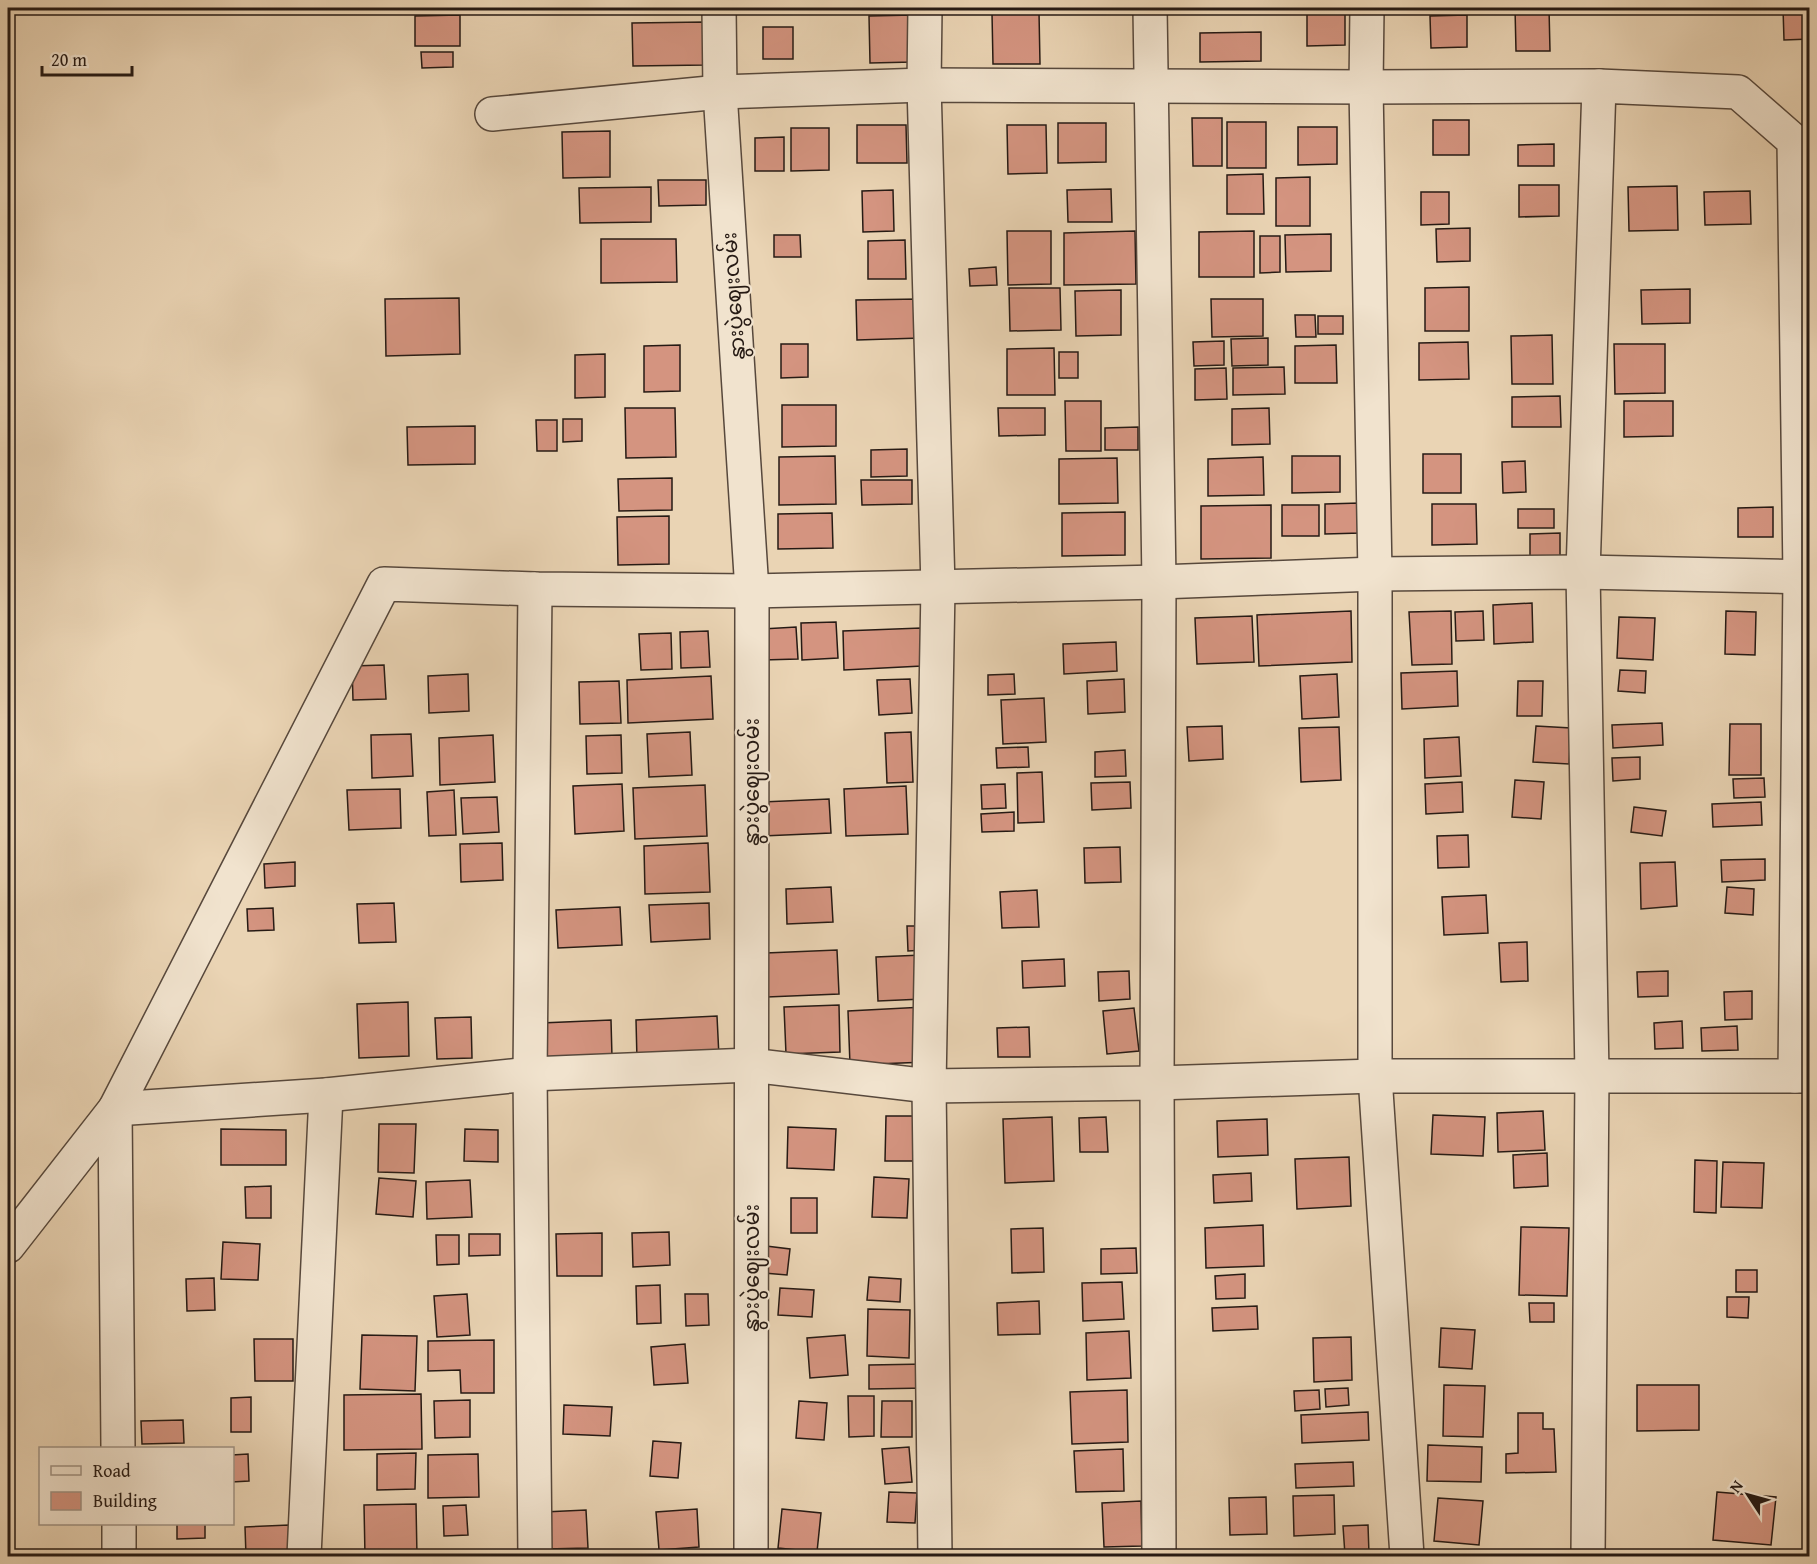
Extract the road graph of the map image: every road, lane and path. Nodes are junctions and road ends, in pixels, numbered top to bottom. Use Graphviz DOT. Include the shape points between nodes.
graph roads {
  1 [pos="719,8"];
  2 [pos="925,8"];
  3 [pos="1150,8"];
  4 [pos="1367,8"];
  5 [pos="924,85"];
  6 [pos="1150,86"];
  7 [pos="1599,86"];
  8 [pos="1366,87"];
  9 [pos="720,92"];
  10 [pos="492,114"];
  11 [pos="1582,572"];
  12 [pos="1375,574"];
  13 [pos="1805,577"];
  14 [pos="1158,582"];
  15 [pos="938,587"];
  16 [pos="535,589"];
  17 [pos="752,591"];
  18 [pos="751,1065"];
  19 [pos="530,1074"];
  20 [pos="1375,1076"];
  21 [pos="1592,1076"];
  22 [pos="1802,1076"];
  23 [pos="1157,1083"];
  24 [pos="929,1086"];
  25 [pos="326,1095"];
  26 [pos="115,1109"];
  27 [pos="8,1246"];
  28 [pos="118,1447"];
  29 [pos="119,1525"];
  30 [pos="119,1557"];
  31 [pos="304,1557"];
  32 [pos="535,1557"];
  33 [pos="751,1557"];
  34 [pos="935,1557"];
  35 [pos="1159,1557"];
  36 [pos="1407,1557"];
  37 [pos="1588,1557"];
  1 -- 9 [label="street, နွားပွဲဈေးလမ်း"];
  2 -- 5 [label="street"];
  3 -- 6 [label="street"];
  4 -- 8 [label="street"];
  5 -- 6 [label="street"];
  5 -- 9 [label="street"];
  5 -- 15 [label="street"];
  6 -- 8 [label="street"];
  6 -- 14 [label="street"];
  7 -- 8 [label="street"];
  7 -- 11 [label="street"];
  7 -- 13 [label="street" via="1738,92 1794,141"];
  8 -- 12 [label="street"];
  9 -- 10 [label="street"];
  9 -- 17 [label="street, နွားပွဲဈေးလမ်း"];
  11 -- 12 [label="street"];
  11 -- 13 [label="street"];
  11 -- 21 [label="street"];
  12 -- 14 [label="street"];
  12 -- 20 [label="street"];
  13 -- 22 [label="street"];
  14 -- 15 [label="street"];
  14 -- 23 [label="street"];
  15 -- 17 [label="street"];
  15 -- 24 [label="street"];
  16 -- 17 [label="street"];
  16 -- 19 [label="street"];
  16 -- 26 [label="street" via="384,584"];
  17 -- 18 [label="street, နွားပွဲဈေးလမ်း"];
  18 -- 19 [label="street"];
  18 -- 24 [label="street"];
  18 -- 33 [label="street, နွားပွဲဈေးလမ်း"];
  19 -- 25 [label="street"];
  19 -- 32 [label="street"];
  20 -- 21 [label="street"];
  20 -- 23 [label="street"];
  20 -- 36 [label="street"];
  21 -- 22 [label="street"];
  21 -- 37 [label="street"];
  23 -- 24 [label="street"];
  23 -- 35 [label="street"];
  24 -- 34 [label="street"];
  25 -- 26 [label="street"];
  25 -- 31 [label="street"];
  26 -- 27 [label="street"];
  26 -- 28 [label="street"];
  29 -- 30 [label="street"];
}
